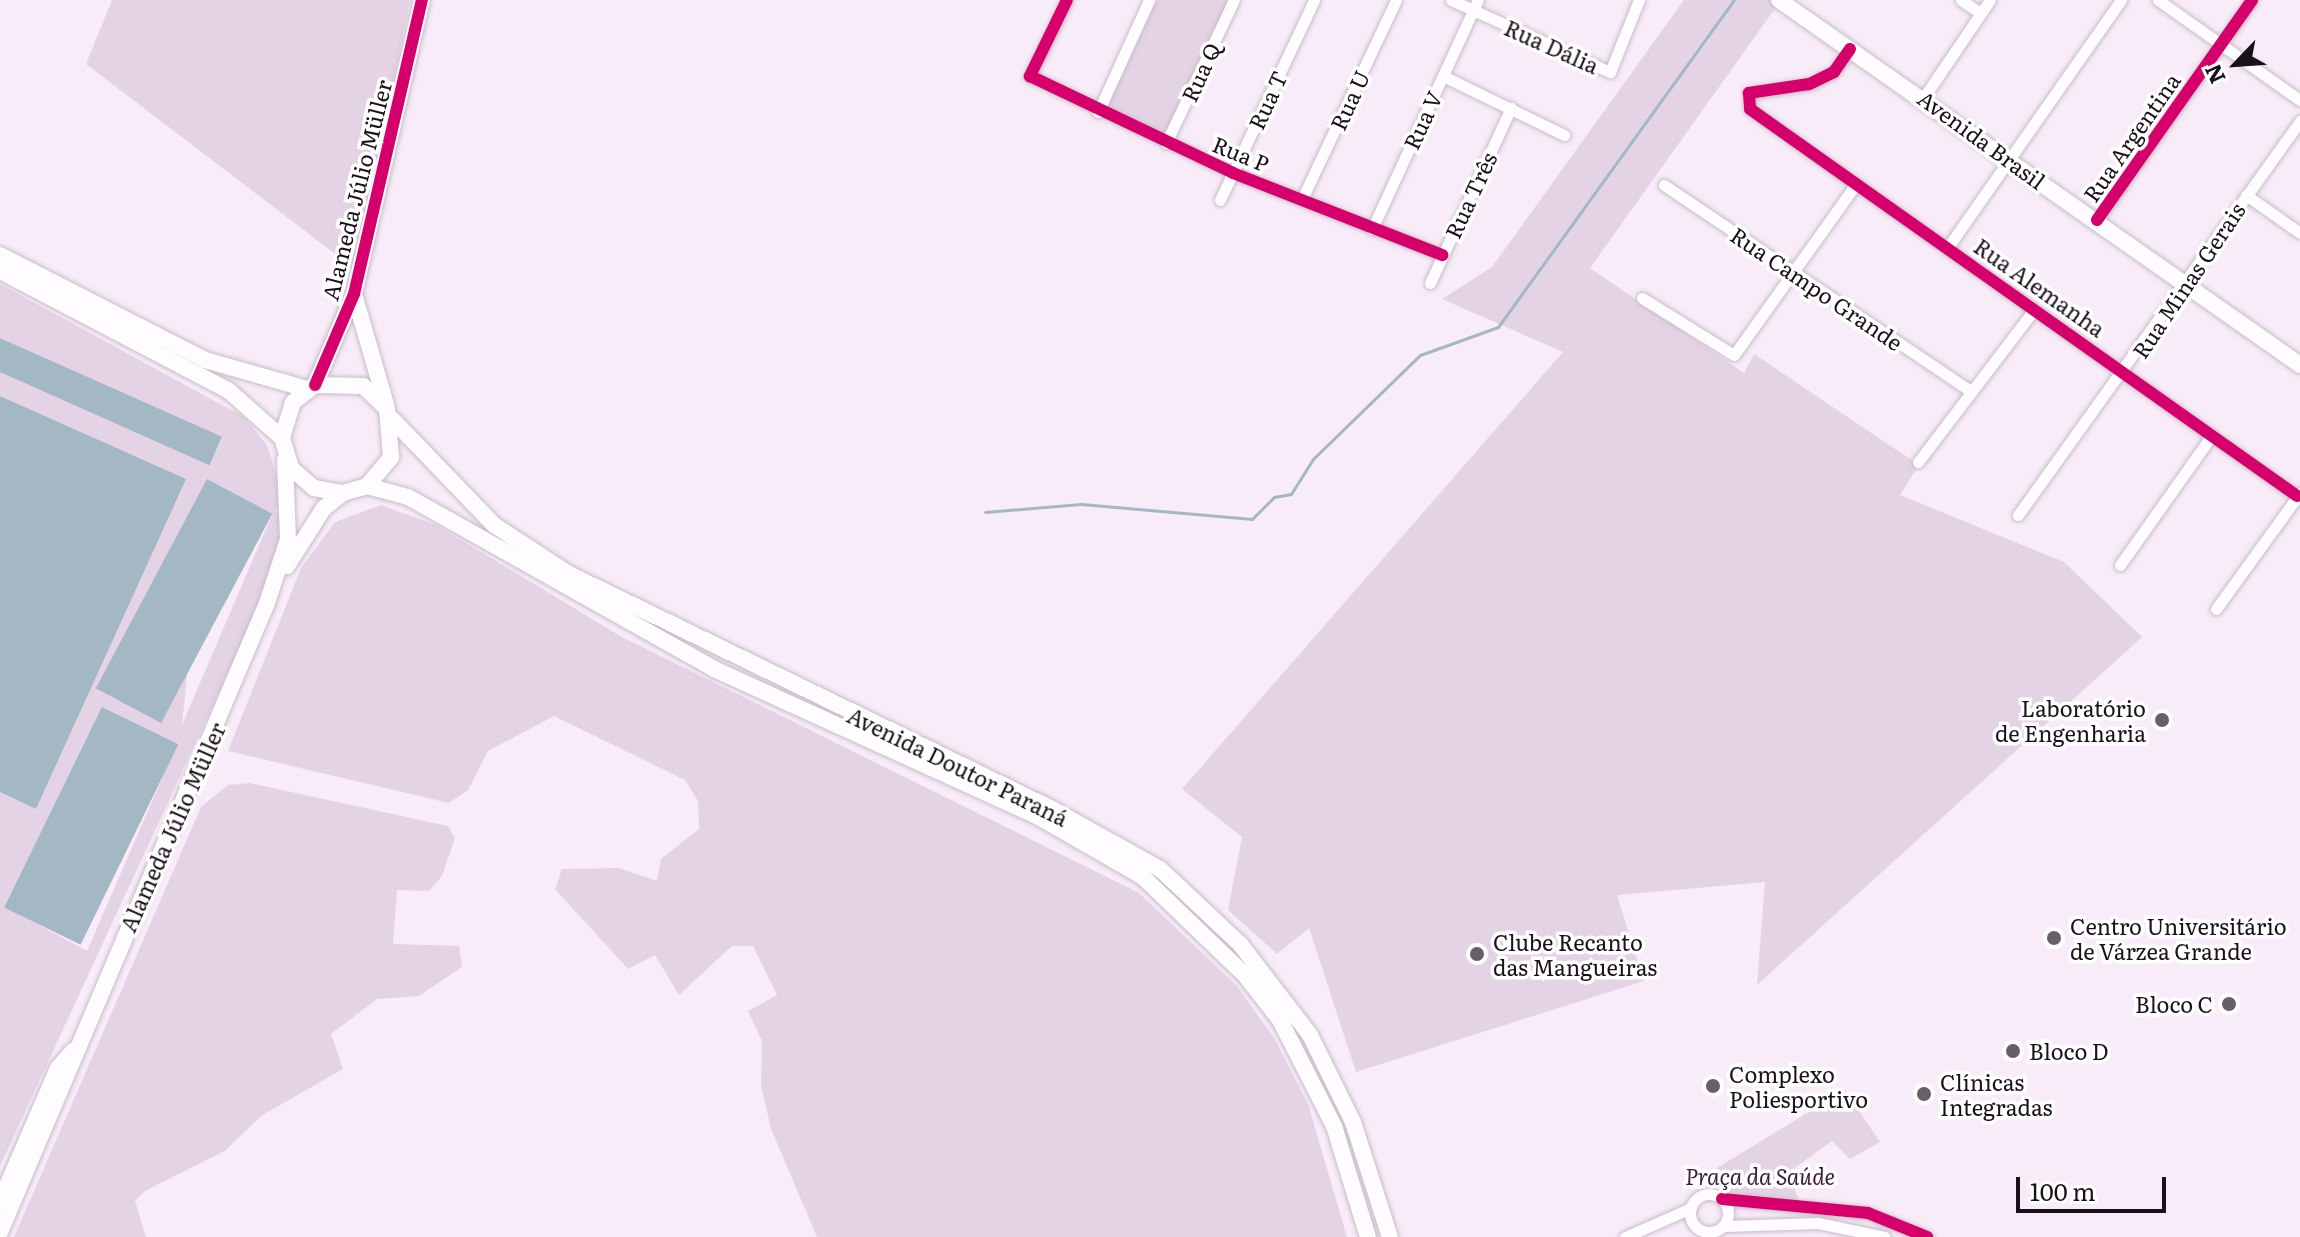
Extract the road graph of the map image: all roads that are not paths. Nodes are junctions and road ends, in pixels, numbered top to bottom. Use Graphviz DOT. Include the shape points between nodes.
graph roads {
  1 [pos="422,0"];
  2 [pos="1067,0"];
  3 [pos="1149,0"];
  4 [pos="1234,0"];
  5 [pos="1314,0"];
  6 [pos="1396,0"];
  7 [pos="1451,0"];
  8 [pos="1639,0"];
  9 [pos="1779,0"];
  10 [pos="1961,0"];
  11 [pos="1990,0"];
  12 [pos="2121,0"];
  13 [pos="2158,0"];
  14 [pos="2252,0"];
  15 [pos="1476,5"];
  16 [pos="1980,13"];
  17 [pos="2220,45"];
  18 [pos="1850,49"];
  19 [pos="1443,76"];
  20 [pos="1924,97"];
  21 [pos="2300,100"];
  22 [pos="1511,108"];
  23 [pos="1098,112"];
  24 [pos="2300,121"];
  25 [pos="1564,135"];
  26 [pos="1166,143"];
  27 [pos="2008,160"];
  28 [pos="1233,173"];
  29 [pos="1856,184"];
  30 [pos="1664,185"];
  31 [pos="2246,195"];
  32 [pos="1302,199"];
  33 [pos="1220,200"];
  34 [pos="2097,220"];
  35 [pos="1372,229"];
  36 [pos="2300,233"];
  37 [pos="1948,247"];
  38 [pos="0,255"];
  39 [pos="1442,255"];
  40 [pos="0,271"];
  41 [pos="1794,274"];
  42 [pos="1430,283"];
  43 [pos="2185,283"];
  44 [pos="354,294"];
  45 [pos="1642,298"];
  46 [pos="2034,310"];
  47 [pos="2300,365"];
  48 [pos="2126,372"];
  49 [pos="311,387"];
  50 [pos="1971,391"];
  51 [pos="390,414"];
  52 [pos="2212,435"];
  53 [pos="283,446"];
  54 [pos="1918,462"];
  55 [pos="367,486"];
  56 [pos="343,493"];
  57 [pos="2299,494"];
  58 [pos="2018,515"];
  59 [pos="2120,565"];
  60 [pos="267,603"];
  61 [pos="2216,609"];
  62 [pos="74,1050"];
  63 [pos="1372,1181"];
  64 [pos="1722,1199"];
  65 [pos="0,1202"];
  66 [pos="1691,1208"];
  67 [pos="1724,1226"];
  68 [pos="0,1232"];
  69 [pos="1705,1233"];
  70 [pos="1368,1237"];
  71 [pos="1390,1237"];
  72 [pos="1399,1237"];
  73 [pos="1625,1237"];
  74 [pos="1691,1237"];
  75 [pos="1885,1237"];
  76 [pos="1927,1237"];
  1 -- 44 [label="main road, Alameda Júlio Müller"];
  2 -- 23 [label="street, Rua P" via="1030,76"];
  3 -- 23 [label="street"];
  4 -- 26 [label="street, Rua Q"];
  5 -- 28 [label="street, Rua T"];
  6 -- 32 [label="street, Rua U"];
  7 -- 15 [label="street, Rua Dália"];
  8 -- 15 [label="street, Rua Dália" via="1610,72"];
  9 -- 18 [label="main road, Avenida Brasil"];
  10 -- 16 [label="street"];
  11 -- 16 [label="street"];
  12 -- 27 [label="street"];
  13 -- 17 [label="street"];
  14 -- 17 [label="street, Rua Argentina"];
  15 -- 19 [label="street, Rua V"];
  16 -- 20 [label="street"];
  17 -- 21 [label="street"];
  17 -- 34 [label="street, Rua Argentina"];
  18 -- 20 [label="main road, Avenida Brasil"];
  18 -- 29 [label="street, Rua Alemanha" via="1834,72 1809,84 1749,93 1757,115"];
  19 -- 22 [label="street"];
  19 -- 35 [label="street, Rua V"];
  20 -- 27 [label="main road, Avenida Brasil"];
  22 -- 25 [label="street"];
  22 -- 39 [label="street, Rua Três"];
  23 -- 26 [label="street, Rua P"];
  24 -- 31 [label="street, Rua Minas Gerais"];
  26 -- 28 [label="street, Rua P"];
  27 -- 34 [label="main road, Avenida Brasil"];
  27 -- 37 [label="street"];
  28 -- 32 [label="street, Rua P"];
  28 -- 33 [label="street, Rua T"];
  29 -- 37 [label="street, Rua Alemanha"];
  29 -- 41 [label="street"];
  30 -- 41 [label="street, Rua Campo Grande"];
  31 -- 36 [label="street"];
  31 -- 43 [label="street, Rua Minas Gerais"];
  32 -- 35 [label="street, Rua P"];
  34 -- 43 [label="main road, Avenida Brasil"];
  35 -- 39 [label="street, Rua P"];
  37 -- 46 [label="street, Rua Alemanha"];
  38 -- 49 [label="main road" via="205,360"];
  39 -- 42 [label="street, Rua Três"];
  40 -- 53 [label="main road" via="228,390"];
  41 -- 45 [label="street" via="1734,355"];
  41 -- 50 [label="street, Rua Campo Grande"];
  43 -- 47 [label="main road, Avenida Brasil"];
  43 -- 48 [label="street, Rua Minas Gerais"];
  44 -- 49 [label="main road, Alameda Júlio Müller"];
  44 -- 51 [label="main road, Alameda Júlio Müller"];
  46 -- 48 [label="street, Rua Alemanha"];
  46 -- 50 [label="street"];
  48 -- 52 [label="street, Rua Alemanha"];
  48 -- 58 [label="street, Rua Minas Gerais"];
  49 -- 51 [label="main road" via="363,386"];
  49 -- 53 [label="main road" via="293,402"];
  50 -- 54 [label="street"];
  51 -- 55 [label="main road" via="391,457"];
  51 -- 63 [label="main road, Avenida Doutor Paraná" via="494,525 569,574 1052,809 1160,869 1281,990 1326,1063"];
  52 -- 57 [label="street, Rua Alemanha"];
  52 -- 59 [label="street"];
  53 -- 56 [label="main road" via="314,488"];
  53 -- 60 [label="main road, Alameda Júlio Müller" via="288,539"];
  55 -- 56 [label="main road"];
  55 -- 70 [label="main road, Avenida Doutor Paraná" via="408,497 714,669 1037,816 1143,877 1236,965 1280,1020 1334,1126"];
  56 -- 60 [label="main road, Alameda Júlio Müller" via="297,547"];
  57 -- 61 [label="street"];
  60 -- 62 [label="main road, Alameda Júlio Müller"];
  62 -- 65 [label="main road, Alameda Júlio Müller" via="58,1068"];
  62 -- 68 [label="main road, Alameda Júlio Müller"];
  63 -- 71 [label="main road, Avenida Doutor Paraná"];
  63 -- 72 [label="main road"];
  64 -- 66 [label="street" via="1702,1195"];
  64 -- 67 [label="street"];
  64 -- 76 [label="street" via="1868,1213"];
  66 -- 69 [label="street" via="1692,1223"];
  66 -- 73 [label="street"];
  67 -- 69 [label="street"];
  67 -- 75 [label="street" via="1818,1223"];
  69 -- 74 [label="street"];
}
